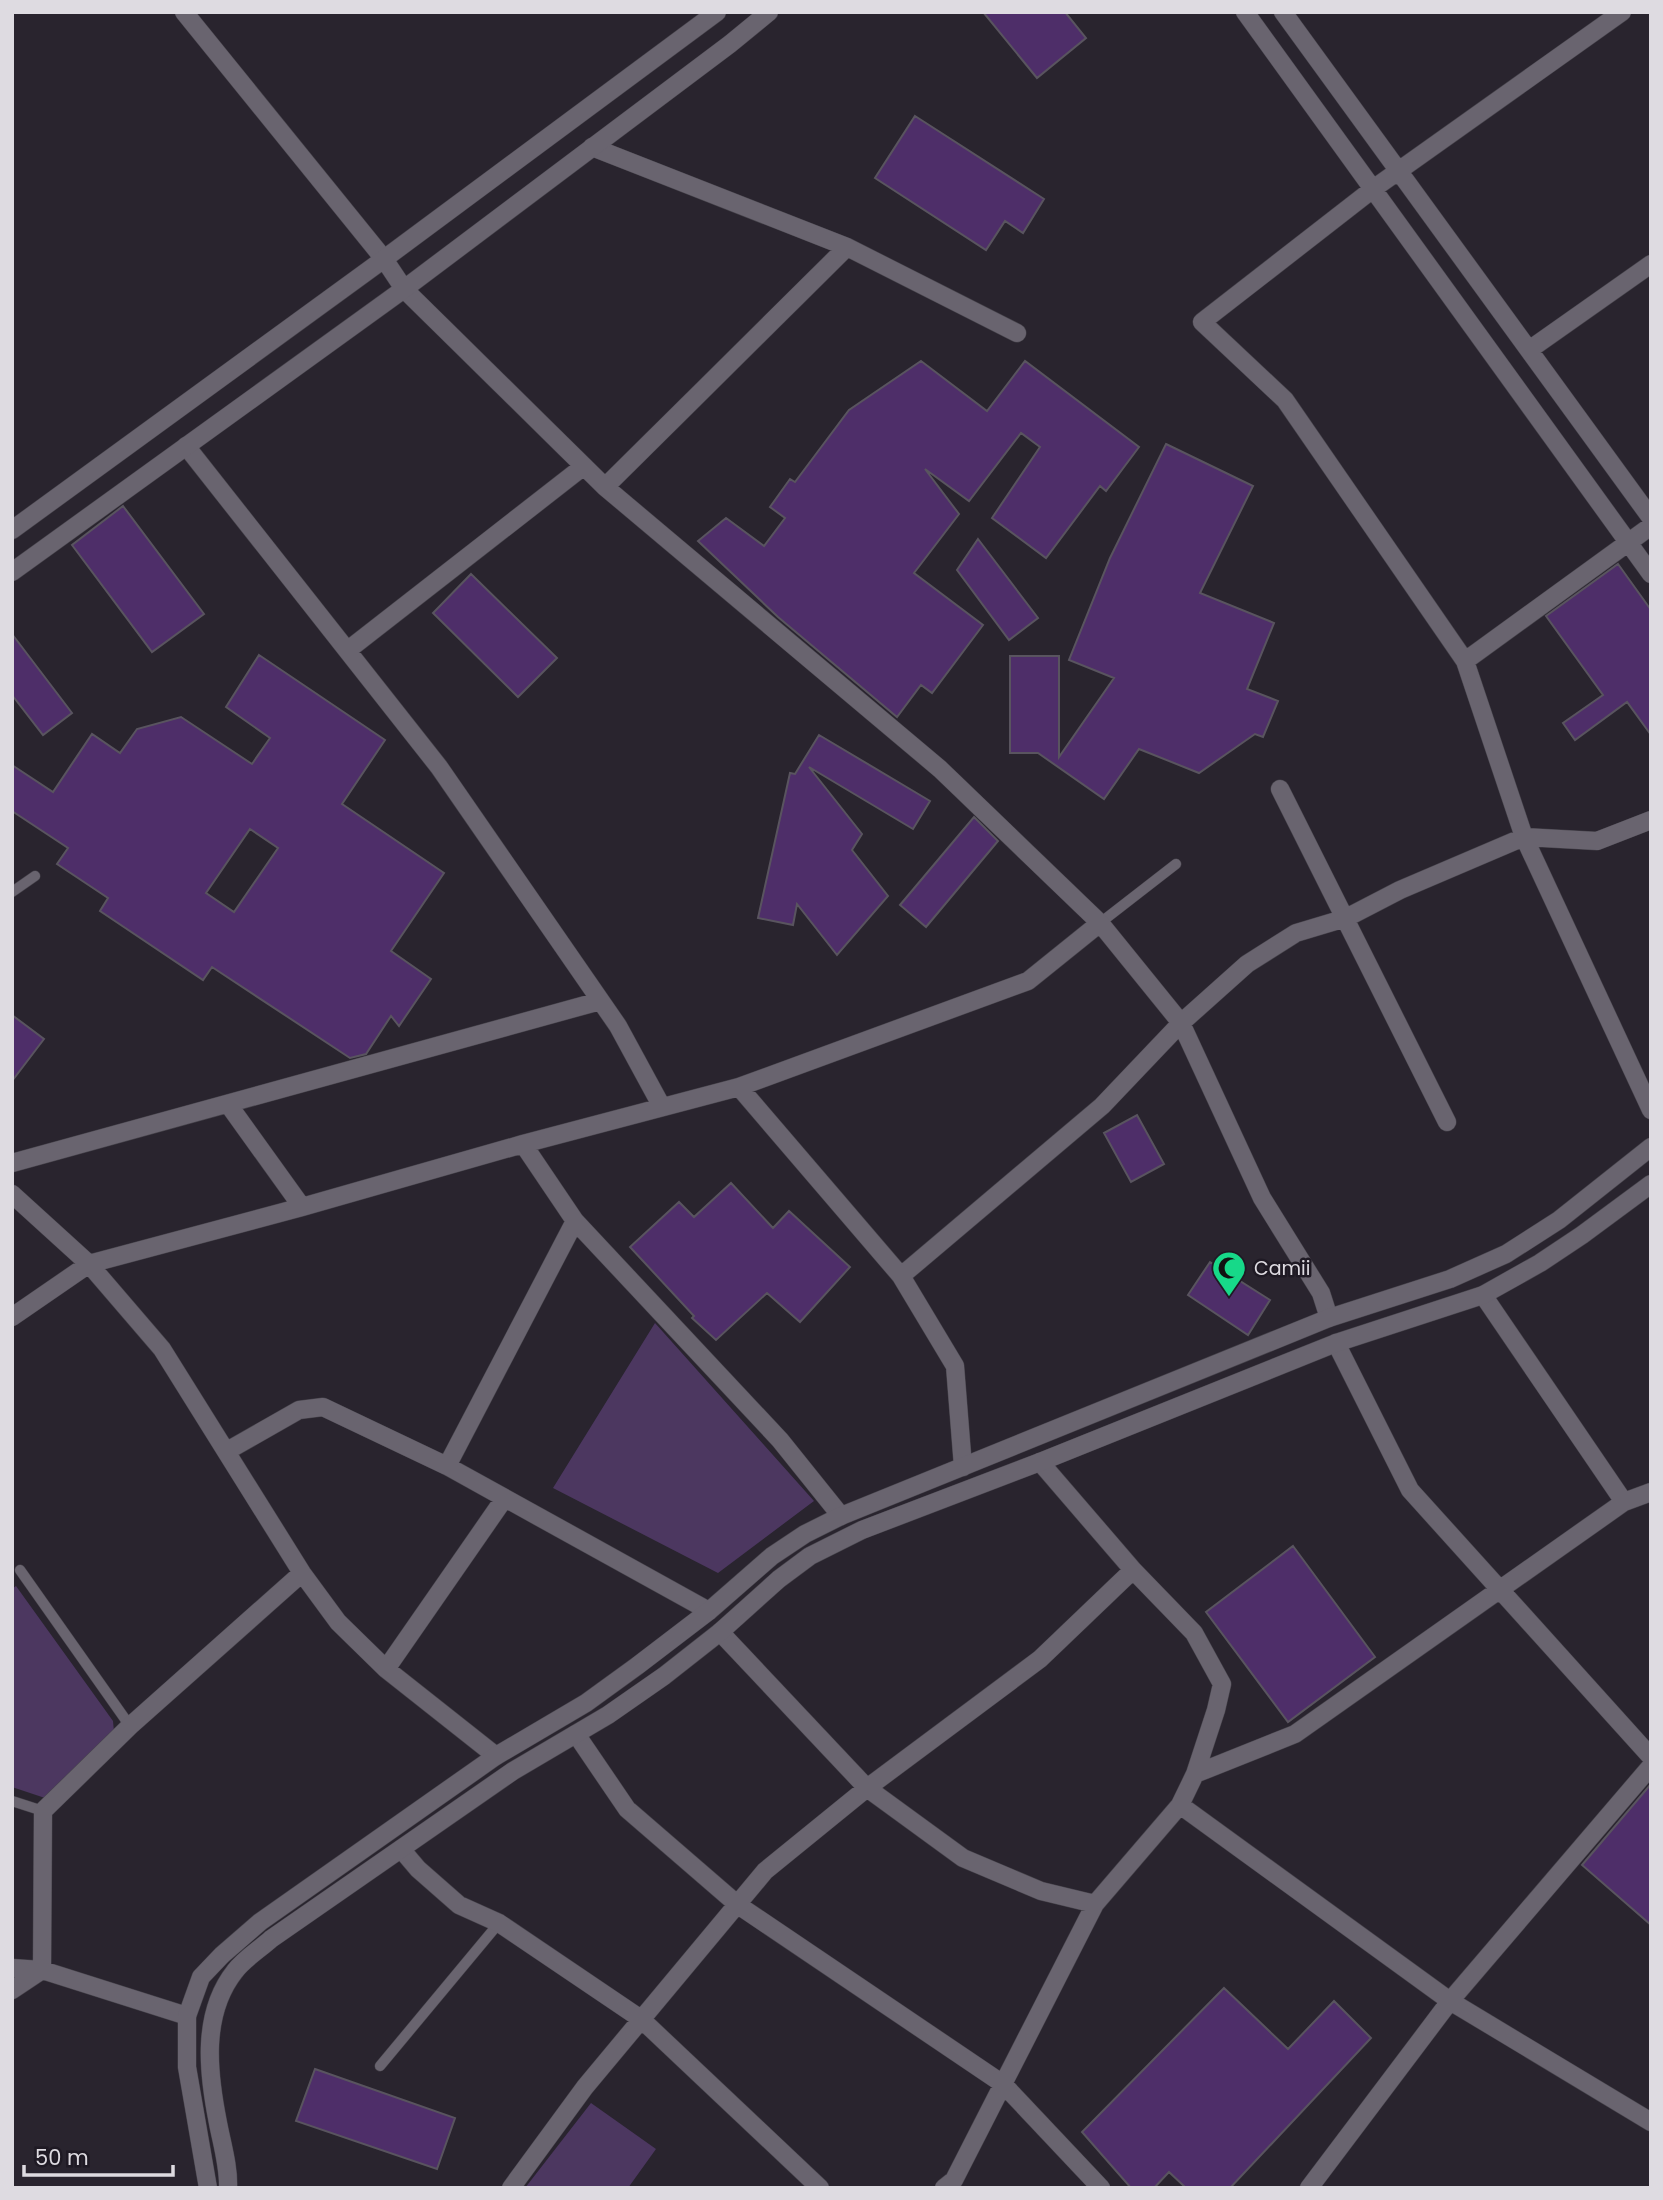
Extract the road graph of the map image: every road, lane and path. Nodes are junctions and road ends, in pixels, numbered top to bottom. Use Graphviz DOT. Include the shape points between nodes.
graph roads {
  1 [pos="717,12"];
  2 [pos="769,12"];
  3 [pos="1245,12"];
  4 [pos="1283,12"];
  5 [pos="1622,12"];
  6 [pos="192,15"];
  7 [pos="592,147"];
  8 [pos="1398,172"];
  9 [pos="1373,189"];
  10 [pos="847,247"];
  11 [pos="384,260"];
  12 [pos="1651,264"];
  13 [pos="404,289"];
  14 [pos="1017,333"];
  15 [pos="1529,350"];
  16 [pos="186,446"];
  17 [pos="584,466"];
  18 [pos="605,487"];
  19 [pos="1651,518"];
  20 [pos="1651,526"];
  21 [pos="12,530"];
  22 [pos="1628,542"];
  23 [pos="12,572"];
  24 [pos="1651,574"];
  25 [pos="348,650"];
  26 [pos="1465,661"];
  27 [pos="1280,789"];
  28 [pos="1651,820"];
  29 [pos="1524,837"];
  30 [pos="1176,864"];
  31 [pos="35,876"];
  32 [pos="12,892"];
  33 [pos="1346,918"];
  34 [pos="1100,923"];
  35 [pos="600,1001"];
  36 [pos="1181,1023"];
  37 [pos="739,1087"];
  38 [pos="228,1104"];
  39 [pos="662,1107"];
  40 [pos="1651,1110"];
  41 [pos="1447,1122"];
  42 [pos="523,1144"];
  43 [pos="1651,1147"];
  44 [pos="12,1163"];
  45 [pos="1648,1192"];
  46 [pos="12,1194"];
  47 [pos="302,1207"];
  48 [pos="575,1221"];
  49 [pos="89,1264"];
  50 [pos="901,1276"];
  51 [pos="1483,1295"];
  52 [pos="12,1317"];
  53 [pos="1329,1318"];
  54 [pos="1336,1343"];
  55 [pos="227,1451"];
  56 [pos="1040,1462"];
  57 [pos="447,1466"];
  58 [pos="963,1467"];
  59 [pos="1651,1492"];
  60 [pos="503,1499"];
  61 [pos="1624,1502"];
  62 [pos="841,1516"];
  63 [pos="20,1570"];
  64 [pos="1133,1570"];
  65 [pos="302,1573"];
  66 [pos="1498,1589"];
  67 [pos="709,1611"];
  68 [pos="720,1632"];
  69 [pos="386,1669"];
  70 [pos="130,1726"];
  71 [pos="576,1734"];
  72 [pos="496,1756"];
  73 [pos="1651,1757"];
  74 [pos="1651,1766"];
  75 [pos="513,1771"];
  76 [pos="1195,1774"];
  77 [pos="867,1788"];
  78 [pos="12,1801"];
  79 [pos="1180,1805"];
  80 [pos="43,1811"];
  81 [pos="401,1849"];
  82 [pos="1095,1904"];
  83 [pos="738,1905"];
  84 [pos="499,1923"];
  85 [pos="12,1968"];
  86 [pos="43,1970"];
  87 [pos="12,1990"];
  88 [pos="1450,2001"];
  89 [pos="187,2016"];
  90 [pos="641,2020"];
  91 [pos="212,2022"];
  92 [pos="380,2066"];
  93 [pos="1003,2084"];
  94 [pos="1651,2122"];
  95 [pos="231,2187"];
  96 [pos="208,2188"];
  97 [pos="511,2188"];
  98 [pos="820,2188"];
  99 [pos="944,2188"];
  100 [pos="1101,2188"];
  101 [pos="1309,2188"];
  1 -- 11 [label="street"];
  2 -- 7 [label="street"];
  3 -- 9 [label="street"];
  4 -- 8 [label="street"];
  5 -- 8 [label="street"];
  6 -- 11 [label="street"];
  7 -- 10 [label="street"];
  7 -- 13 [label="street"];
  8 -- 9 [label="street"];
  8 -- 15 [label="street"];
  9 -- 22 [label="street"];
  9 -- 26 [label="street" via="1202,322 1285,400"];
  10 -- 14 [label="street"];
  10 -- 18 [label="street"];
  11 -- 13 [label="street"];
  11 -- 21 [label="street"];
  12 -- 15 [label="street"];
  13 -- 16 [label="street"];
  13 -- 17 [label="street"];
  15 -- 19 [label="street"];
  16 -- 23 [label="street"];
  16 -- 25 [label="street"];
  17 -- 18 [label="street"];
  17 -- 25 [label="street"];
  18 -- 34 [label="street" via="940,769"];
  20 -- 22 [label="street"];
  22 -- 24 [label="street"];
  22 -- 26 [label="street"];
  25 -- 35 [label="street" via="439,766"];
  26 -- 29 [label="street"];
  27 -- 33 [label="street"];
  28 -- 29 [label="street" via="1597,841"];
  29 -- 33 [label="street" via="1399,890"];
  29 -- 40 [label="street"];
  30 -- 34 [label="lane"];
  31 -- 32 [label="lane"];
  33 -- 36 [label="street" via="1296,933 1257,958"];
  33 -- 41 [label="street"];
  34 -- 36 [label="street"];
  34 -- 37 [label="street" via="1028,981"];
  35 -- 38 [label="street"];
  35 -- 39 [label="street"];
  36 -- 50 [label="street" via="1102,1107"];
  36 -- 53 [label="street" via="1262,1198 1321,1293"];
  37 -- 39 [label="street"];
  37 -- 50 [label="street"];
  38 -- 44 [label="street"];
  38 -- 47 [label="street"];
  39 -- 42 [label="street"];
  42 -- 47 [label="street"];
  42 -- 48 [label="street"];
  43 -- 53 [label="street" via="1559,1220 1506,1254 1450,1279"];
  45 -- 51 [label="street"];
  46 -- 49 [label="street"];
  47 -- 49 [label="street"];
  48 -- 57 [label="street"];
  48 -- 62 [label="street" via="780,1440"];
  49 -- 52 [label="street"];
  49 -- 55 [label="street" via="162,1349"];
  50 -- 58 [label="street" via="955,1366"];
  51 -- 54 [label="street"];
  51 -- 61 [label="street"];
  53 -- 54 [label="street"];
  53 -- 58 [label="street"];
  54 -- 56 [label="street"];
  54 -- 66 [label="street" via="1410,1490"];
  55 -- 57 [label="street" via="299,1410 323,1407"];
  55 -- 65 [label="street"];
  56 -- 64 [label="street"];
  56 -- 68 [label="street" via="862,1530 810,1556"];
  57 -- 60 [label="street"];
  58 -- 62 [label="street"];
  59 -- 61 [label="street"];
  60 -- 67 [label="street"];
  60 -- 69 [label="street"];
  61 -- 66 [label="street"];
  62 -- 67 [label="street" via="772,1556"];
  63 -- 70 [label="lane"];
  64 -- 76 [label="street" via="1194,1633 1222,1684"];
  64 -- 77 [label="street" via="1040,1659"];
  65 -- 69 [label="street" via="338,1622"];
  65 -- 70 [label="street"];
  66 -- 73 [label="street"];
  66 -- 76 [label="street" via="1295,1734"];
  67 -- 68 [label="street"];
  67 -- 72 [label="street" via="586,1703"];
  68 -- 71 [label="street" via="664,1676"];
  68 -- 77 [label="street"];
  69 -- 72 [label="street"];
  70 -- 80 [label="street"];
  71 -- 75 [label="street"];
  71 -- 83 [label="street" via="627,1809"];
  72 -- 75 [label="street"];
  72 -- 89 [label="street" via="260,1922 201,1978"];
  74 -- 88 [label="street"];
  75 -- 81 [label="street"];
  76 -- 79 [label="street"];
  77 -- 82 [label="street" via="963,1858 1041,1891"];
  77 -- 83 [label="street" via="765,1871"];
  78 -- 80 [label="lane"];
  79 -- 82 [label="street"];
  79 -- 88 [label="street"];
  80 -- 86 [label="street"];
  81 -- 84 [label="street" via="459,1905"];
  81 -- 91 [label="street" via="271,1939 235,1970"];
  82 -- 93 [label="street"];
  83 -- 90 [label="street"];
  83 -- 93 [label="street"];
  84 -- 90 [label="street"];
  84 -- 92 [label="lane"];
  85 -- 86 [label="street"];
  86 -- 87 [label="street"];
  86 -- 89 [label="street"];
  88 -- 94 [label="street"];
  88 -- 101 [label="street"];
  89 -- 91 [label="street"];
  89 -- 96 [label="street" via="187,2067"];
  90 -- 97 [label="street"];
  90 -- 98 [label="street"];
  91 -- 95 [label="street" via="210,2085"];
  93 -- 99 [label="street" via="954,2180"];
  93 -- 100 [label="street"];
}
